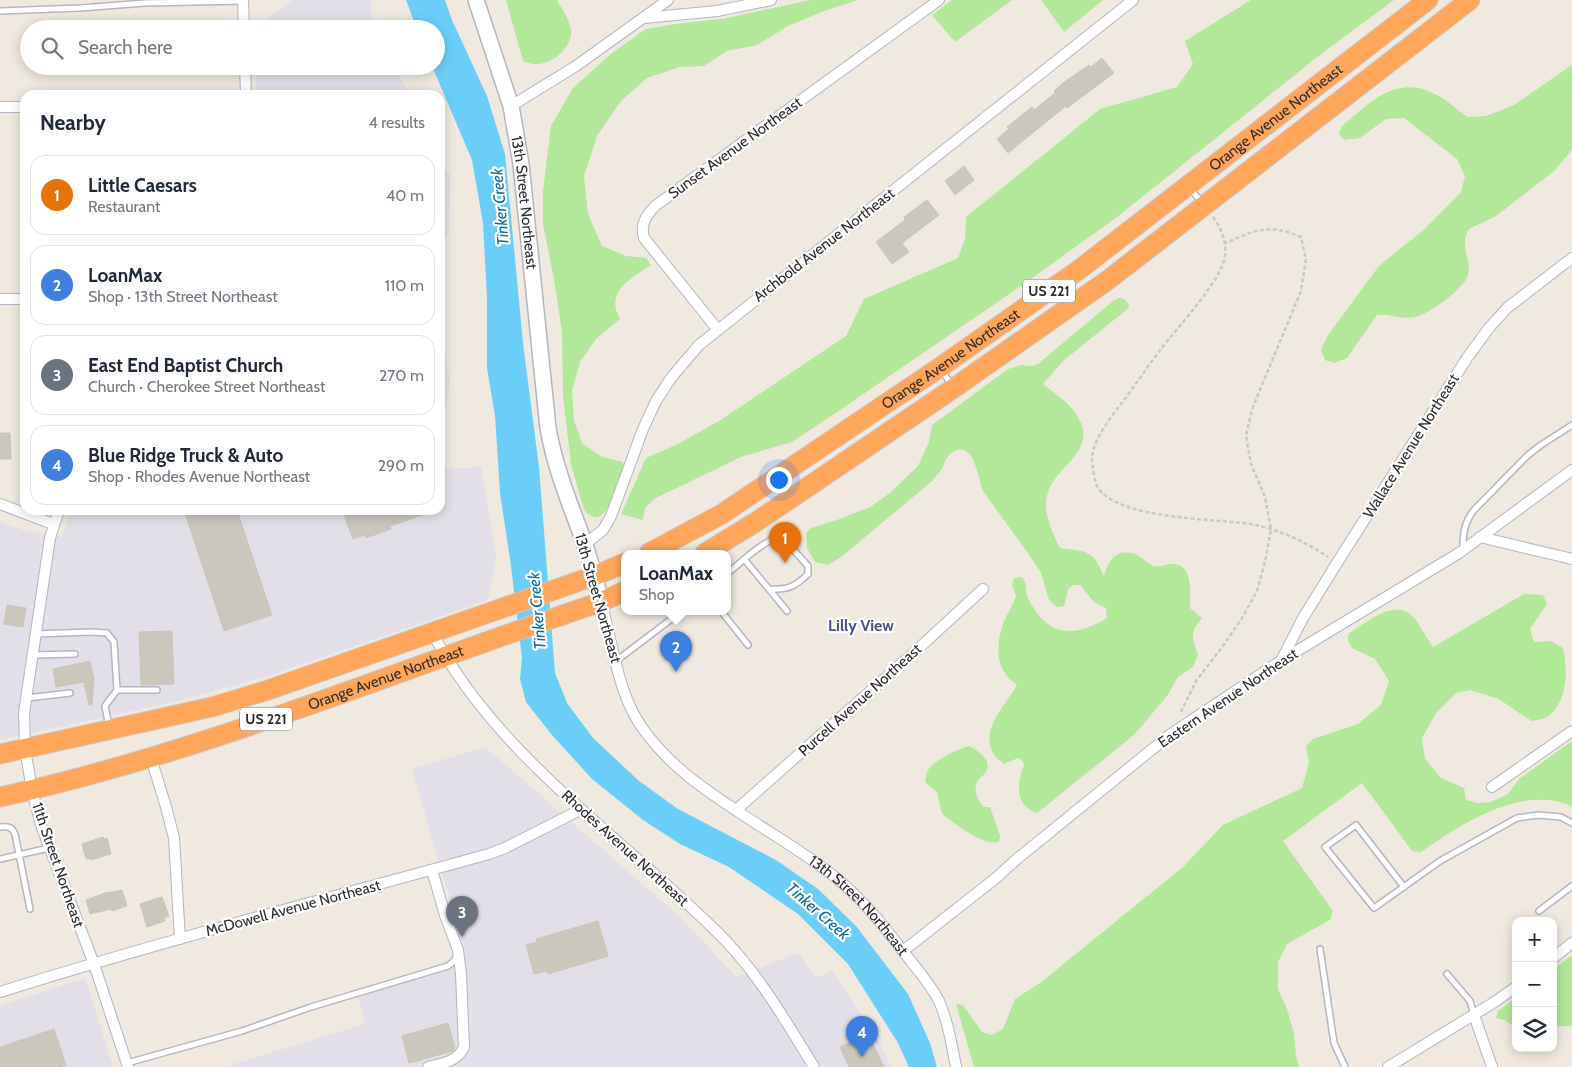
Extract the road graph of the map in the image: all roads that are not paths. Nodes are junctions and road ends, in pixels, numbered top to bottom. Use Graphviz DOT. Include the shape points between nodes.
graph roads {
  1 [pos="476,0"];
  2 [pos="668,0"];
  3 [pos="771,0"];
  4 [pos="939,0"];
  5 [pos="1134,0"];
  6 [pos="1428,0"];
  7 [pos="1470,0"];
  8 [pos="243,1"];
  9 [pos="0,11"];
  10 [pos="641,19"];
  11 [pos="244,20"];
  12 [pos="245,75"];
  13 [pos="246,90"];
  14 [pos="511,106"];
  15 [pos="0,107"];
  16 [pos="20,108"];
  17 [pos="1188,186"];
  18 [pos="1204,206"];
  19 [pos="1572,258"];
  20 [pos="0,299"];
  21 [pos="20,299"];
  22 [pos="718,330"];
  23 [pos="939,368"];
  24 [pos="954,388"];
  25 [pos="1572,425"];
  26 [pos="1572,470"];
  27 [pos="0,504"];
  28 [pos="20,512"];
  29 [pos="29,515"];
  30 [pos="57,515"];
  31 [pos="53,524"];
  32 [pos="1480,537"];
  33 [pos="584,545"];
  34 [pos="655,550"];
  35 [pos="710,550"];
  36 [pos="1463,550"];
  37 [pos="744,559"];
  38 [pos="1572,559"];
  39 [pos="621,565"];
  40 [pos="731,570"];
  41 [pos="594,576"];
  42 [pos="769,589"];
  43 [pos="983,589"];
  44 [pos="621,594"];
  45 [pos="602,602"];
  46 [pos="787,611"];
  47 [pos="677,615"];
  48 [pos="725,615"];
  49 [pos="432,632"];
  50 [pos="35,634"];
  51 [pos="748,645"];
  52 [pos="32,654"];
  53 [pos="75,654"];
  54 [pos="445,657"];
  55 [pos="1282,660"];
  56 [pos="616,661"];
  57 [pos="117,690"];
  58 [pos="158,690"];
  59 [pos="70,693"];
  60 [pos="26,698"];
  61 [pos="109,729"];
  62 [pos="1572,731"];
  63 [pos="25,749"];
  64 [pos="0,754"];
  65 [pos="151,758"];
  66 [pos="1492,787"];
  67 [pos="32,790"];
  68 [pos="0,797"];
  69 [pos="580,810"];
  70 [pos="736,810"];
  71 [pos="1572,823"];
  72 [pos="0,827"];
  73 [pos="49,848"];
  74 [pos="19,854"];
  75 [pos="0,859"];
  76 [pos="432,870"];
  77 [pos="1572,886"];
  78 [pos="1404,887"];
  79 [pos="30,909"];
  80 [pos="1539,911"];
  81 [pos="180,939"];
  82 [pos="1572,943"];
  83 [pos="458,950"];
  84 [pos="1320,950"];
  85 [pos="903,952"];
  86 [pos="1557,955"];
  87 [pos="94,964"];
  88 [pos="1447,974"];
  89 [pos="1512,989"];
  90 [pos="0,992"];
  91 [pos="1474,1015"];
  92 [pos="127,1065"];
  93 [pos="428,1067"];
  94 [pos="814,1067"];
  95 [pos="956,1067"];
  96 [pos="1345,1067"];
  97 [pos="1388,1067"];
  98 [pos="1492,1067"];
  1 -- 14 [label="street, 13th Street Northeast"];
  2 -- 10 [label="street"];
  3 -- 10 [label="street" via="717,11"];
  4 -- 22 [label="street, Sunset Avenue Northeast" via="655,206 646,217 642,225 644,238"];
  5 -- 22 [label="street, Archbold Avenue Northeast"];
  6 -- 17 [label="highway, Orange Avenue Northeast / US 221"];
  7 -- 18 [label="highway, Orange Avenue Northeast / US 221"];
  8 -- 9 [label="lane" via="145,2"];
  8 -- 11 [label="street"];
  10 -- 14 [label="street" via="576,66"];
  12 -- 13 [label="street"];
  14 -- 33 [label="street, 13th Street Northeast" via="522,173 549,435"];
  15 -- 16 [label="street"];
  17 -- 18 [label="lane"];
  17 -- 23 [label="highway, Orange Avenue Northeast / US 221" via="1080,269"];
  18 -- 24 [label="highway, Orange Avenue Northeast / US 221" via="1108,280"];
  19 -- 55 [label="street, Wallace Avenue Northeast" via="1519,298 1489,328 1467,358 1303,618"];
  20 -- 21 [label="street"];
  22 -- 33 [label="street, Archbold Avenue Northeast" via="684,361 656,400 611,516 603,530"];
  23 -- 24 [label="lane"];
  23 -- 34 [label="highway, Orange Avenue Northeast / US 221" via="722,514"];
  24 -- 35 [label="highway, Orange Avenue Northeast / US 221"];
  25 -- 36 [label="lane" via="1528,455 1467,518"];
  26 -- 32 [label="street, Eastern Avenue Northeast"];
  27 -- 28 [label="street"];
  29 -- 31 [label="street"];
  30 -- 31 [label="street, 11th Street Northeast"];
  31 -- 50 [label="street, 11th Street Northeast"];
  32 -- 36 [label="street, Eastern Avenue Northeast"];
  32 -- 38 [label="street"];
  33 -- 41 [label="street, 13th Street Northeast"];
  36 -- 55 [label="street, Eastern Avenue Northeast"];
  37 -- 40 [label="lane"];
  37 -- 42 [label="lane"];
  37 -- 42 [label="lane" via="775,537 782,537 808,566 808,574 798,584"];
  39 -- 41 [label="highway, Orange Avenue Northeast / US 221"];
  41 -- 45 [label="street, 13th Street Northeast"];
  41 -- 49 [label="highway, Orange Avenue Northeast / US 221"];
  42 -- 46 [label="lane"];
  43 -- 70 [label="street, Purcell Avenue Northeast"];
  44 -- 45 [label="highway, Orange Avenue Northeast / US 221"];
  45 -- 54 [label="highway, Orange Avenue Northeast / US 221"];
  45 -- 56 [label="street, 13th Street Northeast"];
  47 -- 56 [label="lane"];
  48 -- 51 [label="lane"];
  49 -- 54 [label="street, Rhodes Avenue Northeast"];
  49 -- 61 [label="highway, Orange Avenue Northeast / US 221" via="212,707"];
  50 -- 52 [label="street, 11th Street Northeast"];
  50 -- 57 [label="lane" via="107,634 114,642"];
  52 -- 53 [label="lane"];
  52 -- 60 [label="street, 11th Street Northeast"];
  54 -- 65 [label="highway, Orange Avenue Northeast / US 221"];
  54 -- 69 [label="street, Rhodes Avenue Northeast" via="484,710"];
  55 -- 85 [label="street, Eastern Avenue Northeast" via="1171,734"];
  56 -- 70 [label="street, 13th Street Northeast" via="627,701 646,733 689,778"];
  57 -- 58 [label="lane"];
  57 -- 61 [label="lane" via="105,706"];
  59 -- 60 [label="lane"];
  60 -- 63 [label="street, 11th Street Northeast"];
  61 -- 63 [label="highway, Orange Avenue Northeast / US 221"];
  62 -- 66 [label="street"];
  63 -- 64 [label="highway, Orange Avenue Northeast / US 221"];
  63 -- 67 [label="street, 11th Street Northeast"];
  65 -- 67 [label="highway, Orange Avenue Northeast / US 221"];
  65 -- 81 [label="street" via="174,838"];
  67 -- 68 [label="highway, Orange Avenue Northeast / US 221"];
  67 -- 73 [label="street, 11th Street Northeast"];
  69 -- 76 [label="street, McDowell Avenue Northeast" via="505,848"];
  69 -- 94 [label="street, Rhodes Avenue Northeast" via="620,842 730,946 761,983"];
  70 -- 85 [label="street, 13th Street Northeast" via="841,882 865,905"];
  71 -- 78 [label="lane" via="1560,817 1538,815 1517,818 1440,861"];
  72 -- 74 [label="lane" via="13,830"];
  73 -- 74 [label="lane"];
  73 -- 87 [label="street, 11th Street Northeast"];
  74 -- 75 [label="lane"];
  74 -- 79 [label="lane"];
  76 -- 81 [label="street, McDowell Avenue Northeast"];
  76 -- 83 [label="street"];
  77 -- 80 [label="lane"];
  78 -- 78 [label="lane" via="1374,908 1324,847 1356,825"];
  81 -- 87 [label="street, McDowell Avenue Northeast"];
  82 -- 86 [label="street"];
  83 -- 92 [label="lane" via="455,960 448,966"];
  83 -- 93 [label="street" via="464,1047 455,1060"];
  84 -- 96 [label="lane" via="1334,1043"];
  85 -- 95 [label="street, 13th Street Northeast" via="938,1000"];
  87 -- 90 [label="street, McDowell Avenue Northeast"];
  87 -- 92 [label="street, 11th Street Northeast"];
  88 -- 91 [label="lane" via="1470,1001"];
  89 -- 91 [label="street"];
  91 -- 97 [label="street"];
  91 -- 98 [label="street"];
}
